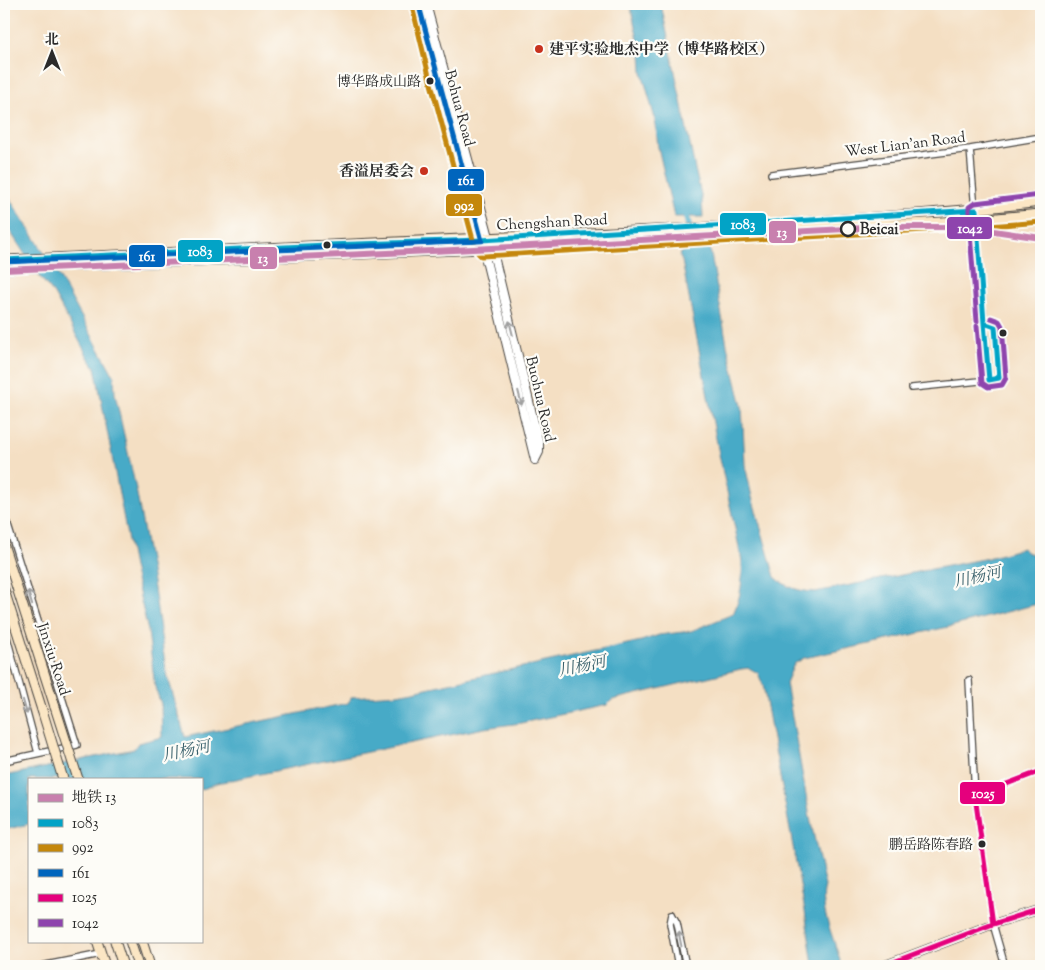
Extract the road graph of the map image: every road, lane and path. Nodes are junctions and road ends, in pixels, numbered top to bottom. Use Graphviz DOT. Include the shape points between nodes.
graph roads {
  1 [pos="419,4"];
  2 [pos="426,4"];
  3 [pos="1041,137"];
  4 [pos="970,149"];
  5 [pos="771,174"];
  6 [pos="1041,202"];
  7 [pos="976,210"];
  8 [pos="1041,214"];
  9 [pos="976,220"];
  10 [pos="714,231"];
  11 [pos="486,244"];
  12 [pos="5,264"];
  13 [pos="912,388"];
  14 [pos="4,513"];
  15 [pos="4,547"];
  16 [pos="4,590"];
  17 [pos="4,626"];
  18 [pos="969,680"];
  19 [pos="38,753"];
  20 [pos="4,761"];
  21 [pos="1041,771"];
  22 [pos="64,778"];
  23 [pos="78,778"];
  24 [pos="975,796"];
  25 [pos="1041,909"];
  26 [pos="993,924"];
  27 [pos="96,942"];
  28 [pos="115,942"];
  29 [pos="130,942"];
  30 [pos="142,942"];
  31 [pos="100,954"];
  32 [pos="41,966"];
  33 [pos="105,966"];
  34 [pos="123,966"];
  35 [pos="138,966"];
  36 [pos="150,966"];
  37 [pos="678,966"];
  38 [pos="686,966"];
  39 [pos="883,966"];
  40 [pos="1005,966"];
  1 -- 11 [label="street, Bohua Road" via="437,78"];
  2 -- 11 [label="street, Bohua Road"];
  3 -- 4 [label="street, West Lian'an Road"];
  4 -- 5 [label="street, West Lian'an Road"];
  4 -- 7 [label="street"];
  6 -- 7 [label="main road, Chengshan Road"];
  7 -- 9 [label="street"];
  7 -- 10 [label="main road, Chengshan Road"];
  8 -- 9 [label="main road, Chengshan Road"];
  9 -- 10 [label="main road, Chengshan Road"];
  9 -- 13 [label="street" via="989,380"];
  10 -- 11 [label="main road, Chengshan Road"];
  11 -- 11 [label="street, Buohua Road, one-way" via="535,460 539,443"];
  11 -- 12 [label="main road, Chengshan Road" via="317,245"];
  19 -- 14 [label="street, one-way" via="77,745"];
  15 -- 23 [label="main road, Jinxiu Road, bridge"];
  16 -- 22 [label="main road, Jinxiu Road, bridge"];
  17 -- 19 [label="street, one-way"];
  18 -- 24 [label="street"];
  19 -- 20 [label="street"];
  21 -- 24 [label="street"];
  24 -- 26 [label="street"];
  25 -- 26 [label="street"];
  26 -- 39 [label="street"];
  26 -- 40 [label="street"];
  27 -- 31 [label="main road"];
  28 -- 34 [label="main road"];
  29 -- 35 [label="main road"];
  30 -- 36 [label="main road"];
  31 -- 32 [label="street"];
  31 -- 33 [label="main road"];
  38 -- 37 [label="street, one-way" via="672,914 670,924"];
}
